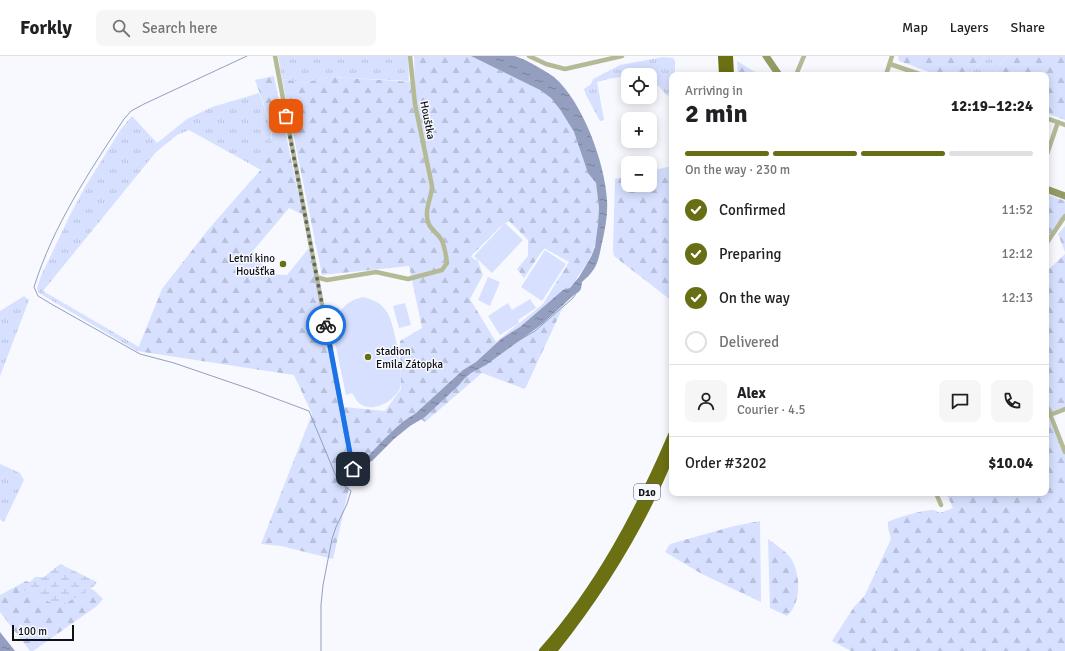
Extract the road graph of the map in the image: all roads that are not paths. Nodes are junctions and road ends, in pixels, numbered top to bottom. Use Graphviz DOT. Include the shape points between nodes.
graph roads {
  1 [pos="274,56"];
  2 [pos="410,56"];
  3 [pos="529,56"];
  4 [pos="622,56"];
  5 [pos="722,56"];
  6 [pos="729,56"];
  7 [pos="766,56"];
  8 [pos="804,56"];
  9 [pos="892,56"];
  10 [pos="890,64"];
  11 [pos="725,72"];
  12 [pos="726,72"];
  13 [pos="777,72"];
  14 [pos="797,72"];
  15 [pos="887,72"];
  16 [pos="913,72"];
  17 [pos="1049,119"];
  18 [pos="1058,122"];
  19 [pos="1065,125"];
  20 [pos="1049,148"];
  21 [pos="1049,190"];
  22 [pos="1065,196"];
  23 [pos="1065,216"];
  24 [pos="1049,240"];
  25 [pos="316,277"];
  26 [pos="1065,409"];
  27 [pos="1050,415"];
  28 [pos="669,442"];
  29 [pos="1065,452"];
  30 [pos="669,458"];
  31 [pos="353,469"];
  32 [pos="937,496"];
  33 [pos="940,505"];
  34 [pos="620,549"];
  35 [pos="608,568"];
  36 [pos="543,651"];
  37 [pos="553,651"];
  1 -- 25 [label="street"];
  2 -- 25 [label="street, Houštka" via="415,104 432,186 427,216 431,229 442,242 447,263 442,270 408,279 376,272 327,280"];
  3 -- 4 [label="street" via="566,69"];
  5 -- 11 [label="highway"];
  6 -- 12 [label="highway"];
  7 -- 13 [label="street"];
  8 -- 14 [label="street"];
  9 -- 10 [label="street"];
  10 -- 15 [label="street"];
  10 -- 16 [label="street"];
  17 -- 18 [label="street"];
  18 -- 19 [label="street"];
  18 -- 20 [label="street"];
  21 -- 22 [label="street"];
  23 -- 24 [label="street"];
  25 -- 31 [label="street"];
  26 -- 27 [label="street"];
  27 -- 29 [label="street"];
  28 -- 34 [label="highway, D10"];
  30 -- 34 [label="highway, D10" via="647,506"];
  32 -- 33 [label="street"];
  34 -- 35 [label="highway, D10"];
  35 -- 36 [label="highway, D10"];
  35 -- 37 [label="highway, D10" via="574,624"];
}
